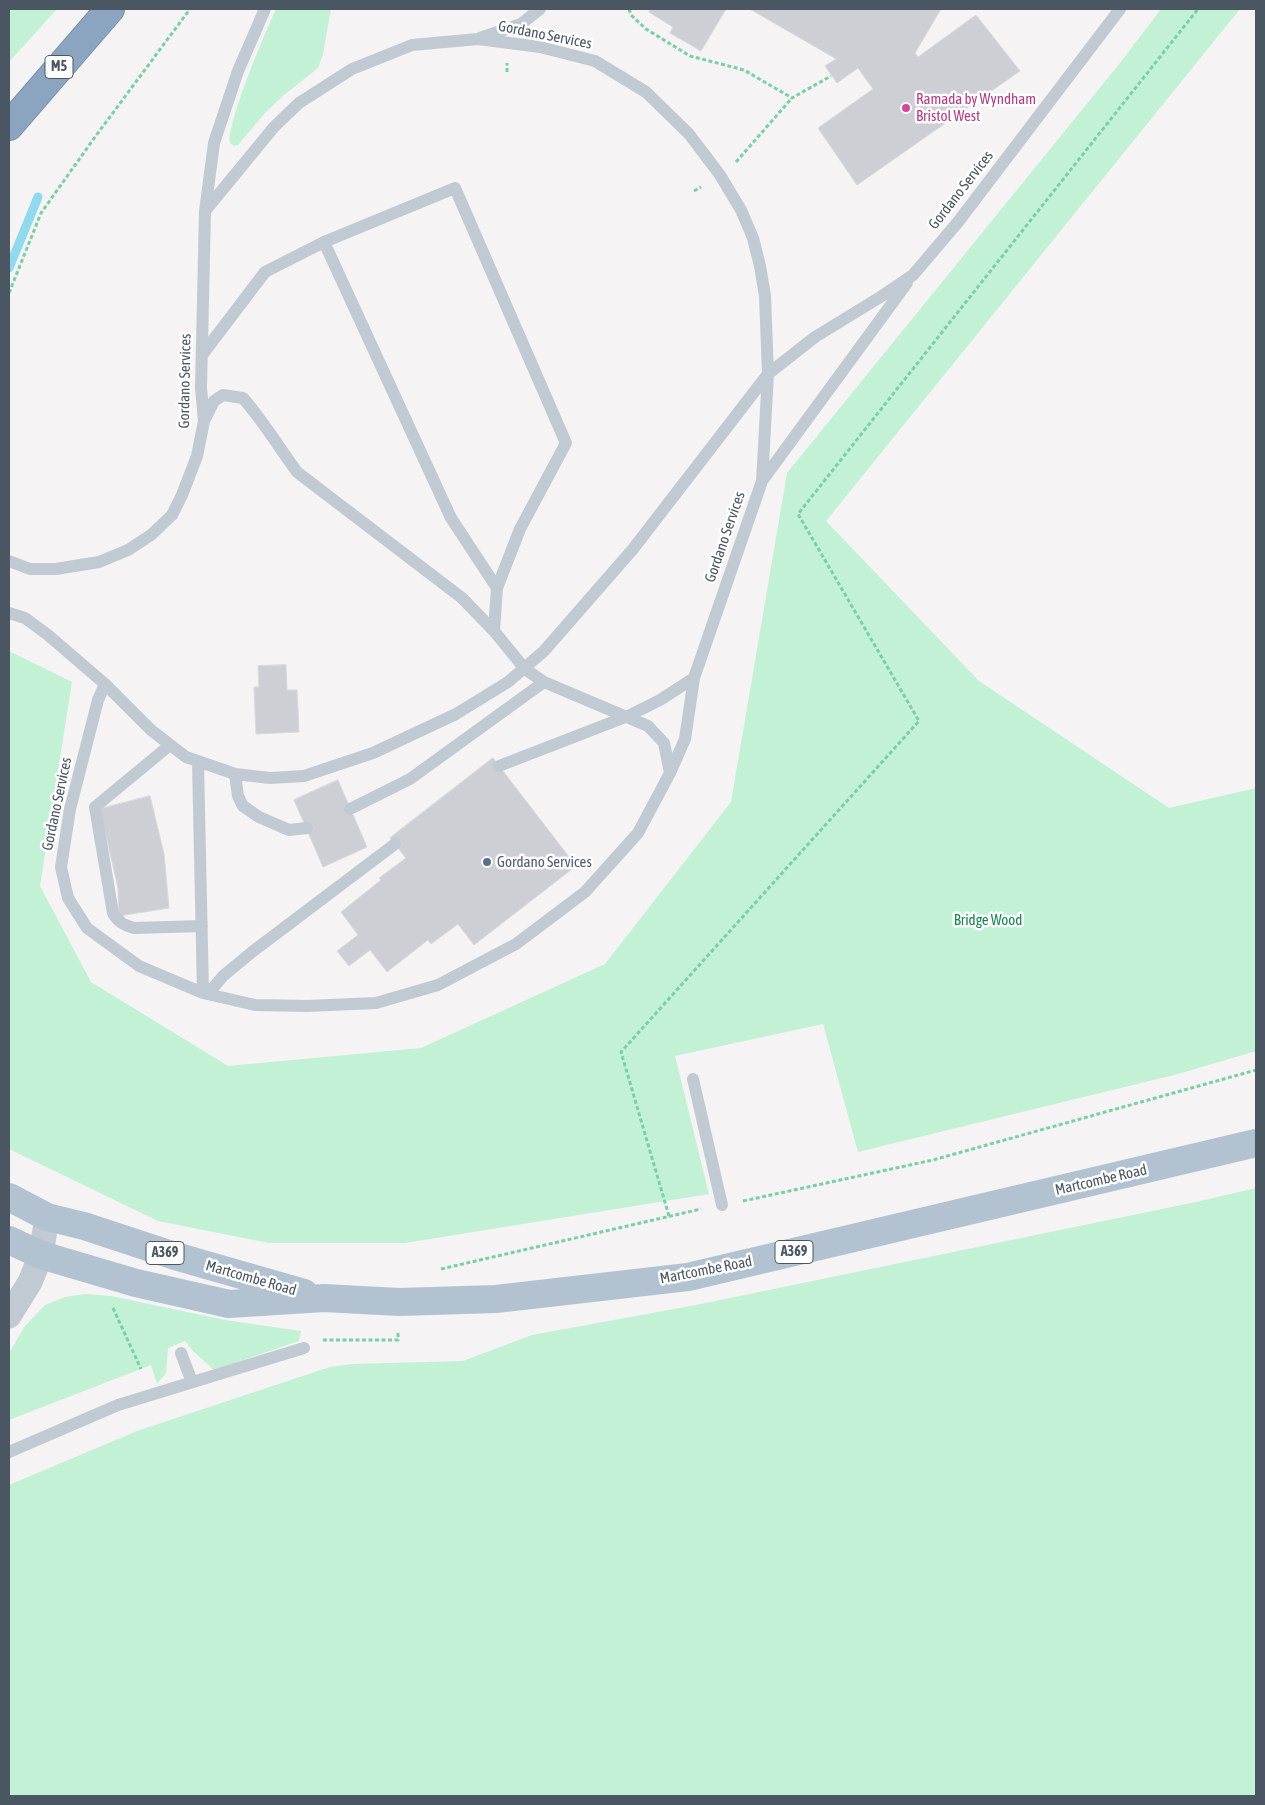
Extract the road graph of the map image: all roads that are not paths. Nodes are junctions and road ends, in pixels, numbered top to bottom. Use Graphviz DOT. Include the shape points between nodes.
graph roads {
  1 [pos="110,9"];
  2 [pos="264,9"];
  3 [pos="540,9"];
  4 [pos="1120,9"];
  5 [pos="478,39"];
  6 [pos="9,126"];
  7 [pos="205,211"];
  8 [pos="324,242"];
  9 [pos="913,275"];
  10 [pos="202,355"];
  11 [pos="768,374"];
  12 [pos="204,421"];
  13 [pos="762,481"];
  14 [pos="9,561"];
  15 [pos="497,588"];
  16 [pos="9,613"];
  17 [pos="494,631"];
  18 [pos="525,669"];
  19 [pos="694,678"];
  20 [pos="544,682"];
  21 [pos="104,684"];
  22 [pos="628,716"];
  23 [pos="170,745"];
  24 [pos="198,762"];
  25 [pos="499,766"];
  26 [pos="670,773"];
  27 [pos="235,774"];
  28 [pos="350,809"];
  29 [pos="306,828"];
  30 [pos="395,844"];
  31 [pos="202,926"];
  32 [pos="205,993"];
  33 [pos="694,1079"];
  34 [pos="1256,1143"];
  35 [pos="9,1197"];
  36 [pos="722,1205"];
  37 [pos="47,1216"];
  38 [pos="9,1240"];
  39 [pos="41,1255"];
  40 [pos="324,1298"];
  41 [pos="9,1316"];
  42 [pos="304,1348"];
  43 [pos="181,1353"];
  44 [pos="192,1382"];
  45 [pos="9,1452"];
  1 -- 6 [label="highway, M5"];
  2 -- 7 [label="lane, Gordano Services" via="238,71 214,144"];
  3 -- 5 [label="lane" via="522,24"];
  4 -- 9 [label="lane, Gordano Services" via="958,222"];
  5 -- 7 [label="lane, Gordano Services" via="412,45 352,69 299,103 274,127"];
  5 -- 11 [label="lane, Gordano Services" via="540,47 595,61 646,92 689,134 720,175 753,238 766,296"];
  7 -- 10 [label="lane, Gordano Services"];
  8 -- 10 [label="lane" via="265,272"];
  8 -- 15 [label="lane" via="451,518"];
  8 -- 15 [label="lane" via="455,188 566,443 520,529"];
  9 -- 11 [label="lane, Gordano Services" via="815,337"];
  9 -- 13 [label="lane"];
  10 -- 12 [label="lane, Gordano Services"];
  11 -- 13 [label="lane, Gordano Services"];
  11 -- 18 [label="lane, Gordano Services" via="633,550"];
  12 -- 14 [label="lane, Gordano Services" via="197,456 182,495 172,515 151,535 128,550 99,562 30,569"];
  12 -- 17 [label="lane" via="214,401 223,395 243,398 260,416 297,472 462,598"];
  13 -- 19 [label="lane, Gordano Services"];
  15 -- 17 [label="lane"];
  16 -- 21 [label="lane, Gordano Services" via="25,618 48,635"];
  17 -- 18 [label="lane"];
  18 -- 20 [label="lane"];
  18 -- 27 [label="lane, Gordano Services" via="456,714 373,752 304,776 270,778"];
  19 -- 22 [label="lane"];
  19 -- 26 [label="lane, Gordano Services" via="685,739"];
  20 -- 22 [label="lane"];
  20 -- 28 [label="lane" via="410,779"];
  21 -- 23 [label="lane, Gordano Services"];
  21 -- 32 [label="lane, Gordano Services" via="70,809 61,867 68,898 87,928 139,966"];
  22 -- 25 [label="lane"];
  22 -- 26 [label="lane" via="648,726 664,743"];
  23 -- 24 [label="lane, Gordano Services"];
  23 -- 31 [label="lane" via="95,807 111,903 113,913 124,926"];
  24 -- 27 [label="lane, Gordano Services"];
  24 -- 31 [label="lane"];
  26 -- 32 [label="lane, Gordano Services" via="638,833 585,892 516,944 438,985 376,1003 337,1005 255,1005"];
  27 -- 29 [label="lane" via="243,806 289,830"];
  30 -- 32 [label="lane" via="252,952"];
  31 -- 32 [label="lane"];
  33 -- 36 [label="lane"];
  34 -- 40 [label="main road, Martcombe Road / A369" via="688,1277 496,1299 399,1302"];
  35 -- 37 [label="main road, Martcombe Road / A369"];
  37 -- 39 [label="street"];
  37 -- 40 [label="main road, Martcombe Road / A369"];
  38 -- 39 [label="main road, Martcombe Road / A369"];
  39 -- 40 [label="main road, Martcombe Road / A369" via="136,1283 229,1304"];
  39 -- 41 [label="street" via="30,1282"];
  42 -- 44 [label="lane"];
  43 -- 44 [label="lane"];
  44 -- 45 [label="lane" via="118,1405"];
}
